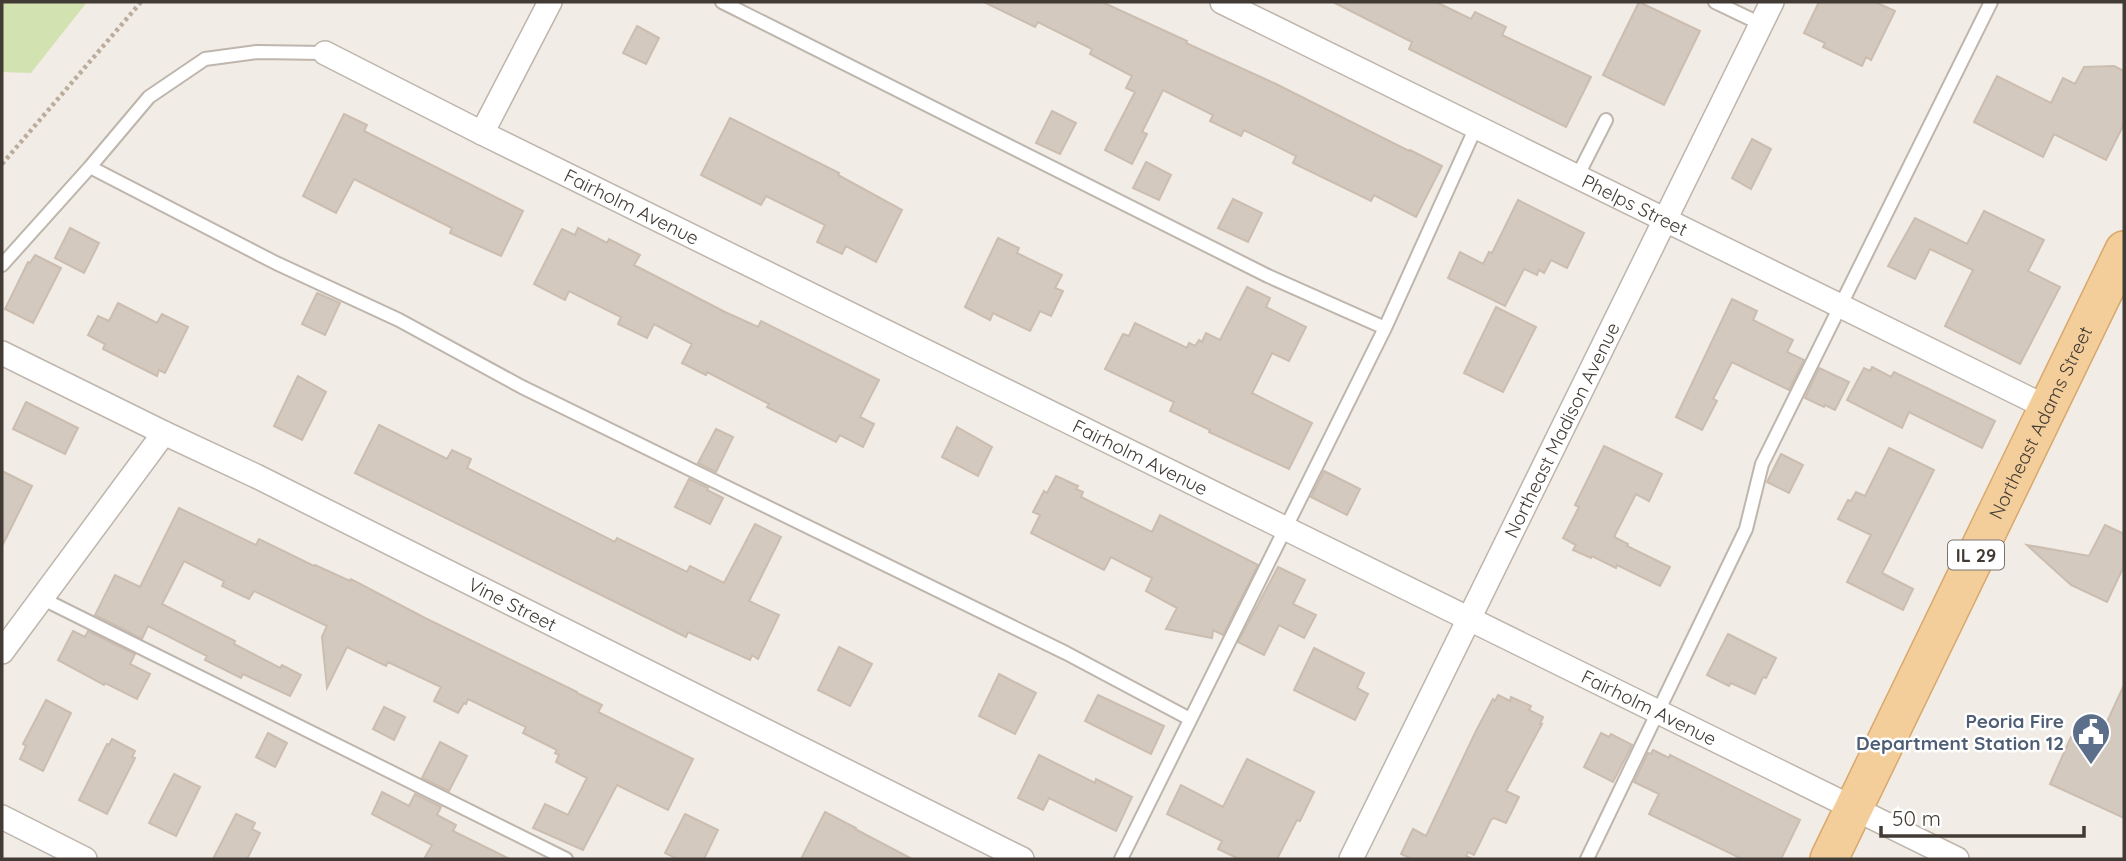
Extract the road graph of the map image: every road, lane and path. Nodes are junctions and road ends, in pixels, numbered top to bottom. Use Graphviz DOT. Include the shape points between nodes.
graph roads {
  1 [pos="141,2"];
  2 [pos="550,2"];
  3 [pos="722,2"];
  4 [pos="1222,2"];
  5 [pos="1716,2"];
  6 [pos="1772,2"];
  7 [pos="1991,2"];
  8 [pos="1761,24"];
  9 [pos="325,53"];
  10 [pos="1606,121"];
  11 [pos="1476,127"];
  12 [pos="482,133"];
  13 [pos="2,164"];
  14 [pos="90,167"];
  15 [pos="1577,177"];
  16 [pos="1664,220"];
  17 [pos="2124,250"];
  18 [pos="2,265"];
  19 [pos="1840,306"];
  20 [pos="1385,328"];
  21 [pos="2,353"];
  22 [pos="2048,408"];
  23 [pos="164,433"];
  24 [pos="1285,527"];
  25 [pos="41,598"];
  26 [pos="1470,618"];
  27 [pos="2,652"];
  28 [pos="1657,712"];
  29 [pos="1190,719"];
  30 [pos="1853,809"];
  31 [pos="2,817"];
  32 [pos="85,859"];
  33 [pos="566,859"];
  34 [pos="1022,859"];
  35 [pos="1121,859"];
  36 [pos="1351,859"];
  37 [pos="1587,859"];
  38 [pos="1829,859"];
  39 [pos="1957,859"];
  1 -- 13 [label="path"];
  2 -- 12 [label="street"];
  3 -- 20 [label="lane" via="1268,276"];
  4 -- 11 [label="street, Phelps Street"];
  5 -- 8 [label="lane"];
  6 -- 8 [label="street, Northeast Madison Avenue"];
  7 -- 19 [label="lane"];
  8 -- 16 [label="street, Northeast Madison Avenue"];
  9 -- 12 [label="street, Fairholm Avenue"];
  9 -- 14 [label="lane" via="257,52 205,59 149,97"];
  10 -- 15 [label="lane"];
  11 -- 15 [label="street, Phelps Street"];
  11 -- 20 [label="lane"];
  12 -- 24 [label="street, Fairholm Avenue"];
  14 -- 18 [label="lane"];
  14 -- 29 [label="lane"];
  15 -- 16 [label="street, Phelps Street"];
  16 -- 19 [label="street, Phelps Street"];
  16 -- 26 [label="street, Northeast Madison Avenue"];
  17 -- 22 [label="main road, Northeast Adams Street / IL 29"];
  19 -- 22 [label="street, Phelps Street"];
  19 -- 28 [label="lane" via="1762,464 1746,529"];
  20 -- 24 [label="lane"];
  21 -- 23 [label="street, Vine Street"];
  22 -- 30 [label="main road, Northeast Adams Street / IL 29"];
  23 -- 25 [label="street"];
  23 -- 34 [label="street, Vine Street"];
  24 -- 26 [label="street, Fairholm Avenue"];
  24 -- 29 [label="lane"];
  25 -- 27 [label="street"];
  25 -- 33 [label="lane"];
  26 -- 28 [label="street, Fairholm Avenue"];
  26 -- 36 [label="street, Northeast Madison Avenue"];
  28 -- 30 [label="street, Fairholm Avenue"];
  28 -- 37 [label="lane"];
  29 -- 35 [label="lane"];
  30 -- 38 [label="main road, Northeast Adams Street / IL 29"];
  30 -- 39 [label="street, Fairholm Avenue"];
  31 -- 32 [label="street"];
}
